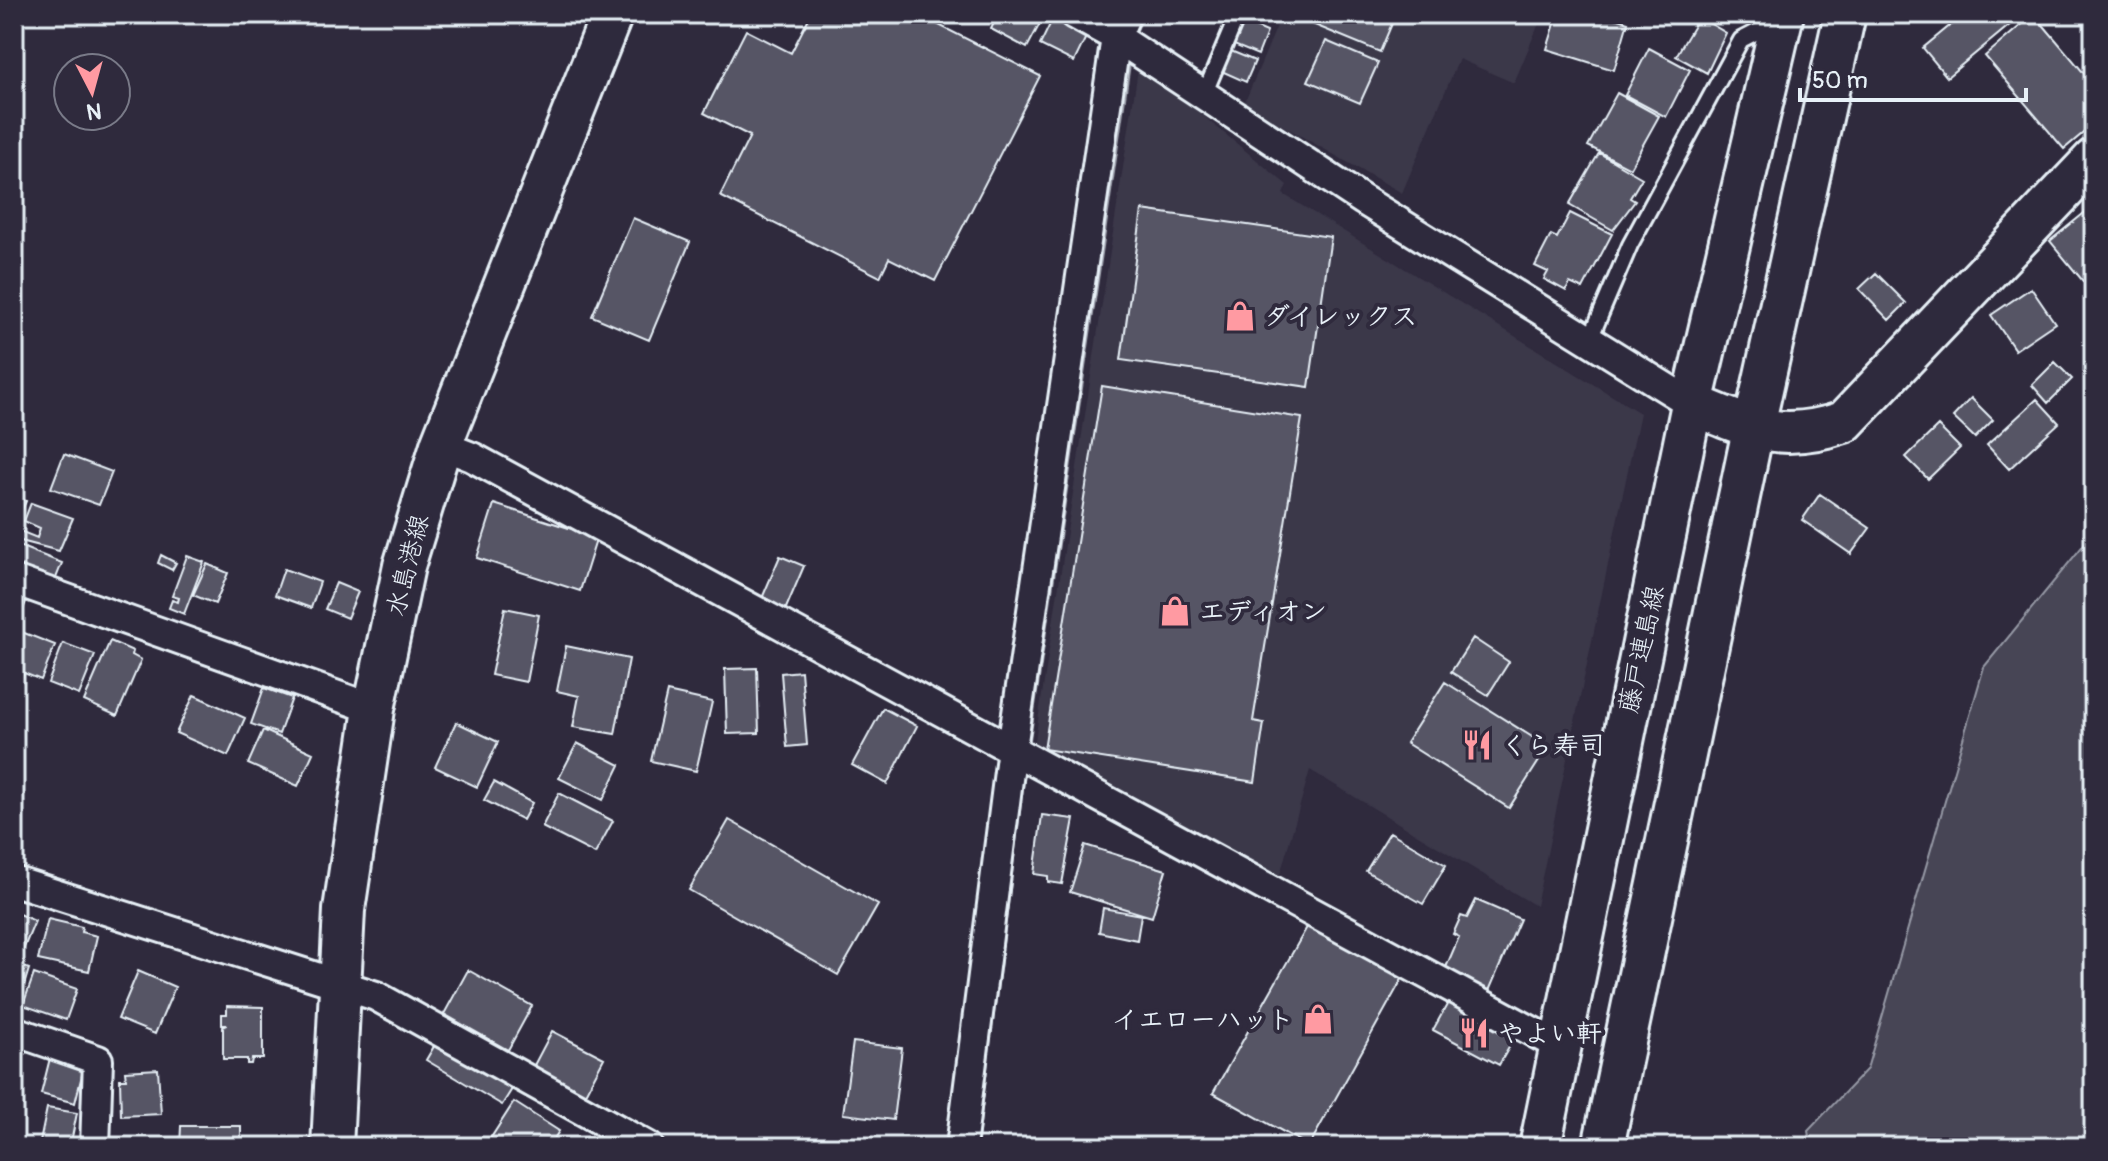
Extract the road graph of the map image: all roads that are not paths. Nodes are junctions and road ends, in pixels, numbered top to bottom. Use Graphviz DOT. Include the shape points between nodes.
graph roads {
  1 [pos="612,14"];
  2 [pos="1074,14"];
  3 [pos="1238,14"];
  4 [pos="1845,14"];
  5 [pos="1782,17"];
  6 [pos="1124,36"];
  7 [pos="1203,97"];
  8 [pos="2087,176"];
  9 [pos="1590,339"];
  10 [pos="1692,404"];
  11 [pos="1753,430"];
  12 [pos="441,445"];
  13 [pos="14,580"];
  14 [pos="374,709"];
  15 [pos="1018,751"];
  16 [pos="14,881"];
  17 [pos="339,986"];
  18 [pos="14,1031"];
  19 [pos="1561,1047"];
  20 [pos="95,1147"];
  21 [pos="332,1147"];
  22 [pos="649,1147"];
  23 [pos="961,1147"];
  24 [pos="1540,1147"];
  25 [pos="1603,1147"];
  1 -- 12 [label="main road, 水島港線"];
  2 -- 6 [label="street"];
  3 -- 7 [label="lane"];
  4 -- 11 [label="main road"];
  5 -- 9 [label="lane" via="1741,40 1630,245"];
  5 -- 10 [label="main road, 藤戸連島線"];
  6 -- 7 [label="street"];
  6 -- 15 [label="street"];
  7 -- 9 [label="street"];
  8 -- 11 [label="main road" via="1844,422 1809,433"];
  9 -- 10 [label="street"];
  10 -- 11 [label="main road"];
  10 -- 19 [label="main road, 藤戸連島線"];
  11 -- 25 [label="main road"];
  12 -- 14 [label="main road, 水島港線" via="404,566"];
  12 -- 15 [label="street"];
  13 -- 14 [label="street"];
  14 -- 17 [label="main road, 水島港線" via="344,910"];
  15 -- 19 [label="street"];
  15 -- 23 [label="street"];
  16 -- 17 [label="street"];
  17 -- 21 [label="main road, 水島港線"];
  17 -- 22 [label="street" via="376,996"];
  18 -- 20 [label="street" via="98,1060"];
  19 -- 24 [label="main road, 藤戸連島線"];
}
